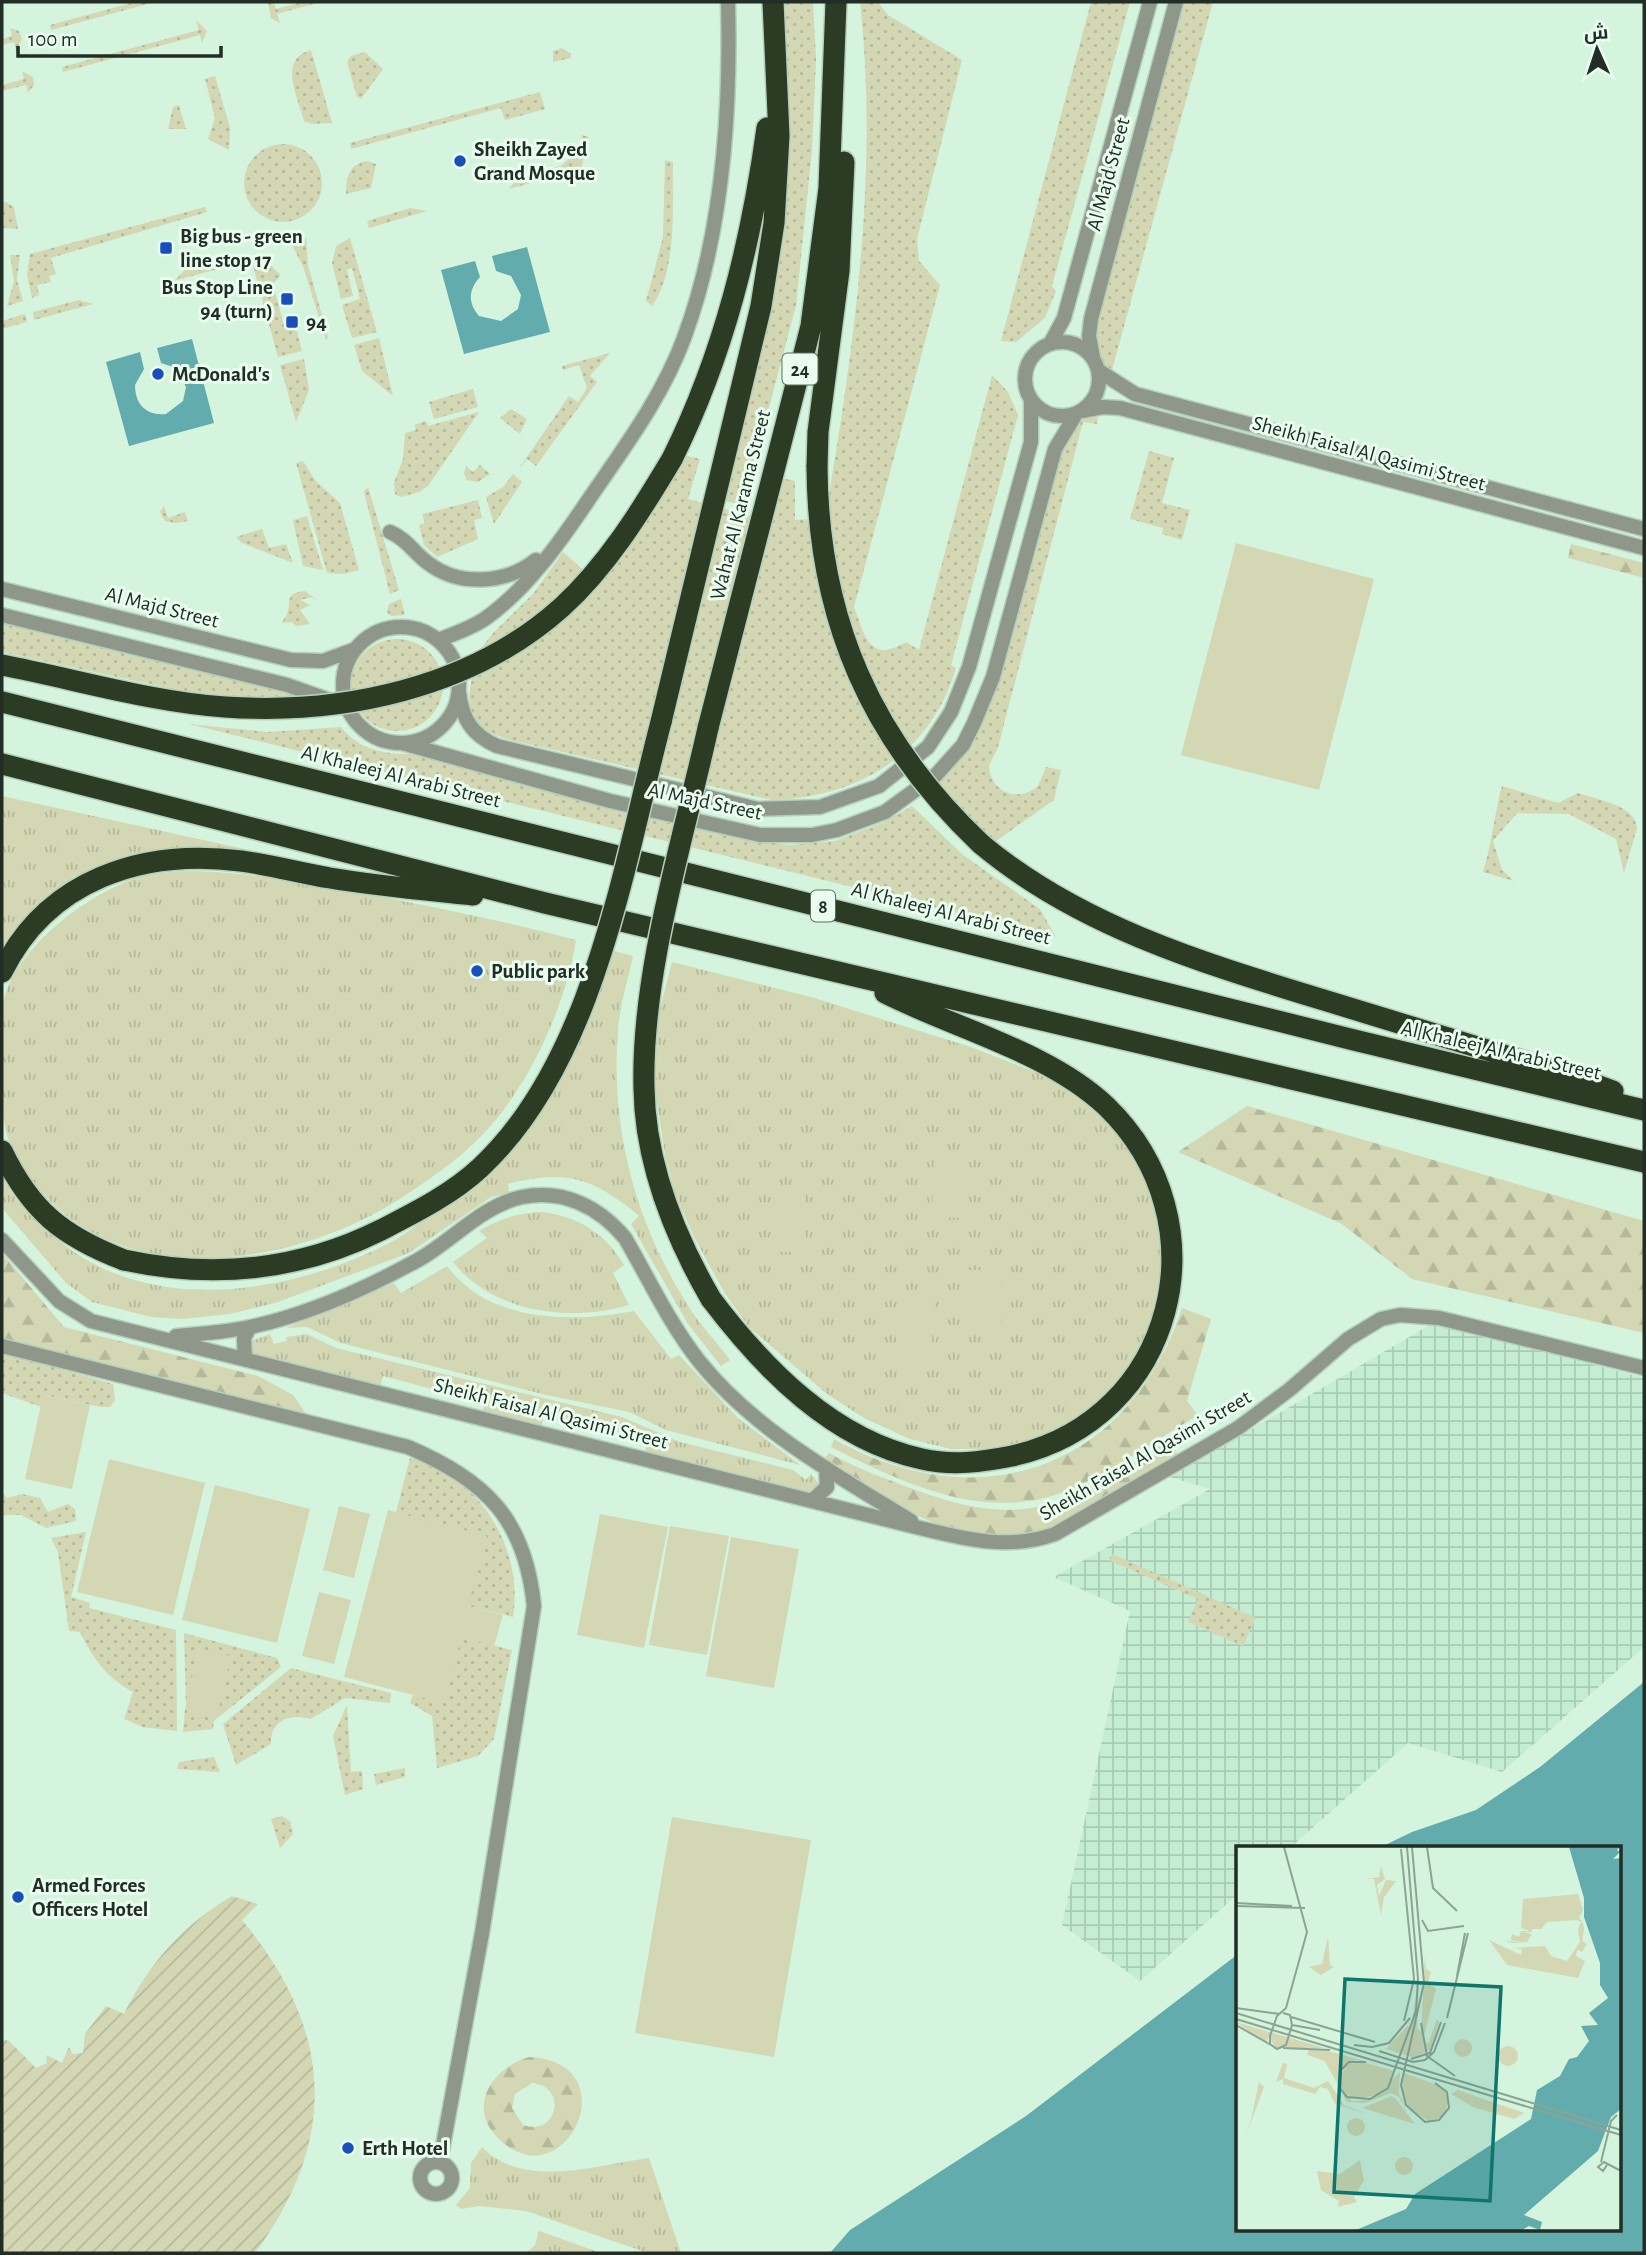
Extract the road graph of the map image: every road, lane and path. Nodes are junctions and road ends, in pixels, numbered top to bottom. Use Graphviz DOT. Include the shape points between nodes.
graph roads {
  1 [pos="727,2"];
  2 [pos="773,2"];
  3 [pos="836,2"];
  4 [pos="1150,2"];
  5 [pos="1176,2"];
  6 [pos="775,85"];
  7 [pos="1050,344"];
  8 [pos="1093,357"];
  9 [pos="1099,371"];
  10 [pos="1031,400"];
  11 [pos="1079,412"];
  12 [pos="571,525"];
  13 [pos="1644,529"];
  14 [pos="390,532"];
  15 [pos="1644,548"];
  16 [pos="2,589"];
  17 [pos="2,615"];
  18 [pos="438,640"];
  19 [pos="353,650"];
  20 [pos="2,665"];
  21 [pos="459,692"];
  22 [pos="2,702"];
  23 [pos="347,708"];
  24 [pos="402,743"];
  25 [pos="2,764"];
  26 [pos="2,778"];
  27 [pos="101,788"];
  28 [pos="545,903"];
  29 [pos="2,972"];
  30 [pos="855,978"];
  31 [pos="1644,1103"];
  32 [pos="1644,1110"];
  33 [pos="2,1151"];
  34 [pos="1644,1161"];
  35 [pos="2,1240"];
  36 [pos="250,1327"];
  37 [pos="167,1337"];
  38 [pos="2,1346"];
  39 [pos="245,1358"];
  40 [pos="1644,1368"];
  41 [pos="826,1468"];
  42 [pos="813,1500"];
  43 [pos="924,1529"];
  44 [pos="440,2162"];
  1 -- 12 [label="street" via="724,142 709,248 697,296 684,338 645,416"];
  2 -- 6 [label="highway, Wahat Al Karama Street"];
  3 -- 30 [label="highway, Wahat Al Karama Street / 24, bridge" via="829,188 811,326 708,728 656,960 646,1017 643,1090 653,1159 683,1250 711,1299 773,1372 856,1435 900,1453 947,1462 987,1461 1030,1451 1083,1425 1122,1389 1161,1325 1173,1281 1169,1223 1160,1188 1131,1134 1105,1105 1069,1077"];
  3 -- 31 [label="highway, bridge" via="843,71 843,212 817,467 820,537 833,607 857,674 909,766 981,844 1044,891 1115,928 1234,973 1572,1076"];
  4 -- 7 [label="street, Al Majd Street" via="1064,318"];
  5 -- 8 [label="street, Al Majd Street" via="1089,327"];
  6 -- 20 [label="highway, bridge" via="750,234 713,368 672,459 640,512 562,607 468,667 399,693 320,706 223,707"];
  6 -- 33 [label="highway, Wahat Al Karama Street, bridge" via="779,136 774,223 761,306 661,722 598,964 568,1046 518,1127 479,1168 435,1201 361,1240 329,1252 245,1270 207,1272 124,1261 88,1247 39,1211 18,1184"];
  7 -- 8 [label="street" via="1074,343"];
  7 -- 10 [label="street" via="1034,354 1026,371"];
  8 -- 9 [label="street"];
  9 -- 11 [label="street" via="1096,395"];
  9 -- 13 [label="street, Sheikh Faisal Al Qasimi Street" via="1135,394"];
  10 -- 11 [label="street" via="1056,416"];
  10 -- 21 [label="street, Al Majd Street" via="1031,442 961,690 928,747 879,786 840,802 800,810 737,806 497,746 479,737 467,723"];
  11 -- 15 [label="street, Sheikh Faisal Al Qasimi Street" via="1120,408"];
  11 -- 24 [label="street, Al Majd Street" via="1055,449 993,677 974,723 936,775 885,812 824,832 760,835 610,801"];
  12 -- 14 [label="street" via="531,565 485,580 439,570"];
  12 -- 18 [label="street" via="522,586 486,618"];
  16 -- 19 [label="street, Al Majd Street" via="291,660 323,661"];
  17 -- 23 [label="street" via="295,687"];
  18 -- 19 [label="street" via="423,630 392,627 373,633"];
  18 -- 21 [label="street" via="455,663"];
  19 -- 23 [label="street" via="342,678"];
  21 -- 24 [label="street" via="440,728"];
  22 -- 32 [label="highway, Al Khaleej Al Arabi Street / 8"];
  23 -- 24 [label="street" via="363,730"];
  25 -- 27 [label="highway"];
  26 -- 27 [label="highway"];
  27 -- 28 [label="highway"];
  28 -- 29 [label="highway" via="329,878 239,860 162,860 115,871 74,890 38,917"];
  28 -- 30 [label="highway"];
  30 -- 34 [label="highway"];
  35 -- 37 [label="street, Sheikh Faisal Al Qasimi Street" via="72,1310 112,1326"];
  36 -- 37 [label="street, Sheikh Faisal Al Qasimi Street"];
  36 -- 39 [label="street" via="244,1338"];
  36 -- 41 [label="street, Sheikh Faisal Al Qasimi Street" via="318,1305 406,1266 502,1203 560,1196 588,1206 612,1223 701,1363 739,1401"];
  37 -- 39 [label="street, Sheikh Faisal Al Qasimi Street"];
  38 -- 44 [label="street" via="408,1447 453,1467 487,1494 511,1524 531,1581 534,1606"];
  39 -- 42 [label="street, Sheikh Faisal Al Qasimi Street"];
  40 -- 43 [label="street, Sheikh Faisal Al Qasimi Street" via="1439,1318 1419,1314 1390,1317 1363,1328 1238,1428 1055,1534 1005,1544"];
  41 -- 42 [label="street" via="827,1487"];
  41 -- 43 [label="street, Sheikh Faisal Al Qasimi Street"];
  42 -- 43 [label="street, Sheikh Faisal Al Qasimi Street"];
}
